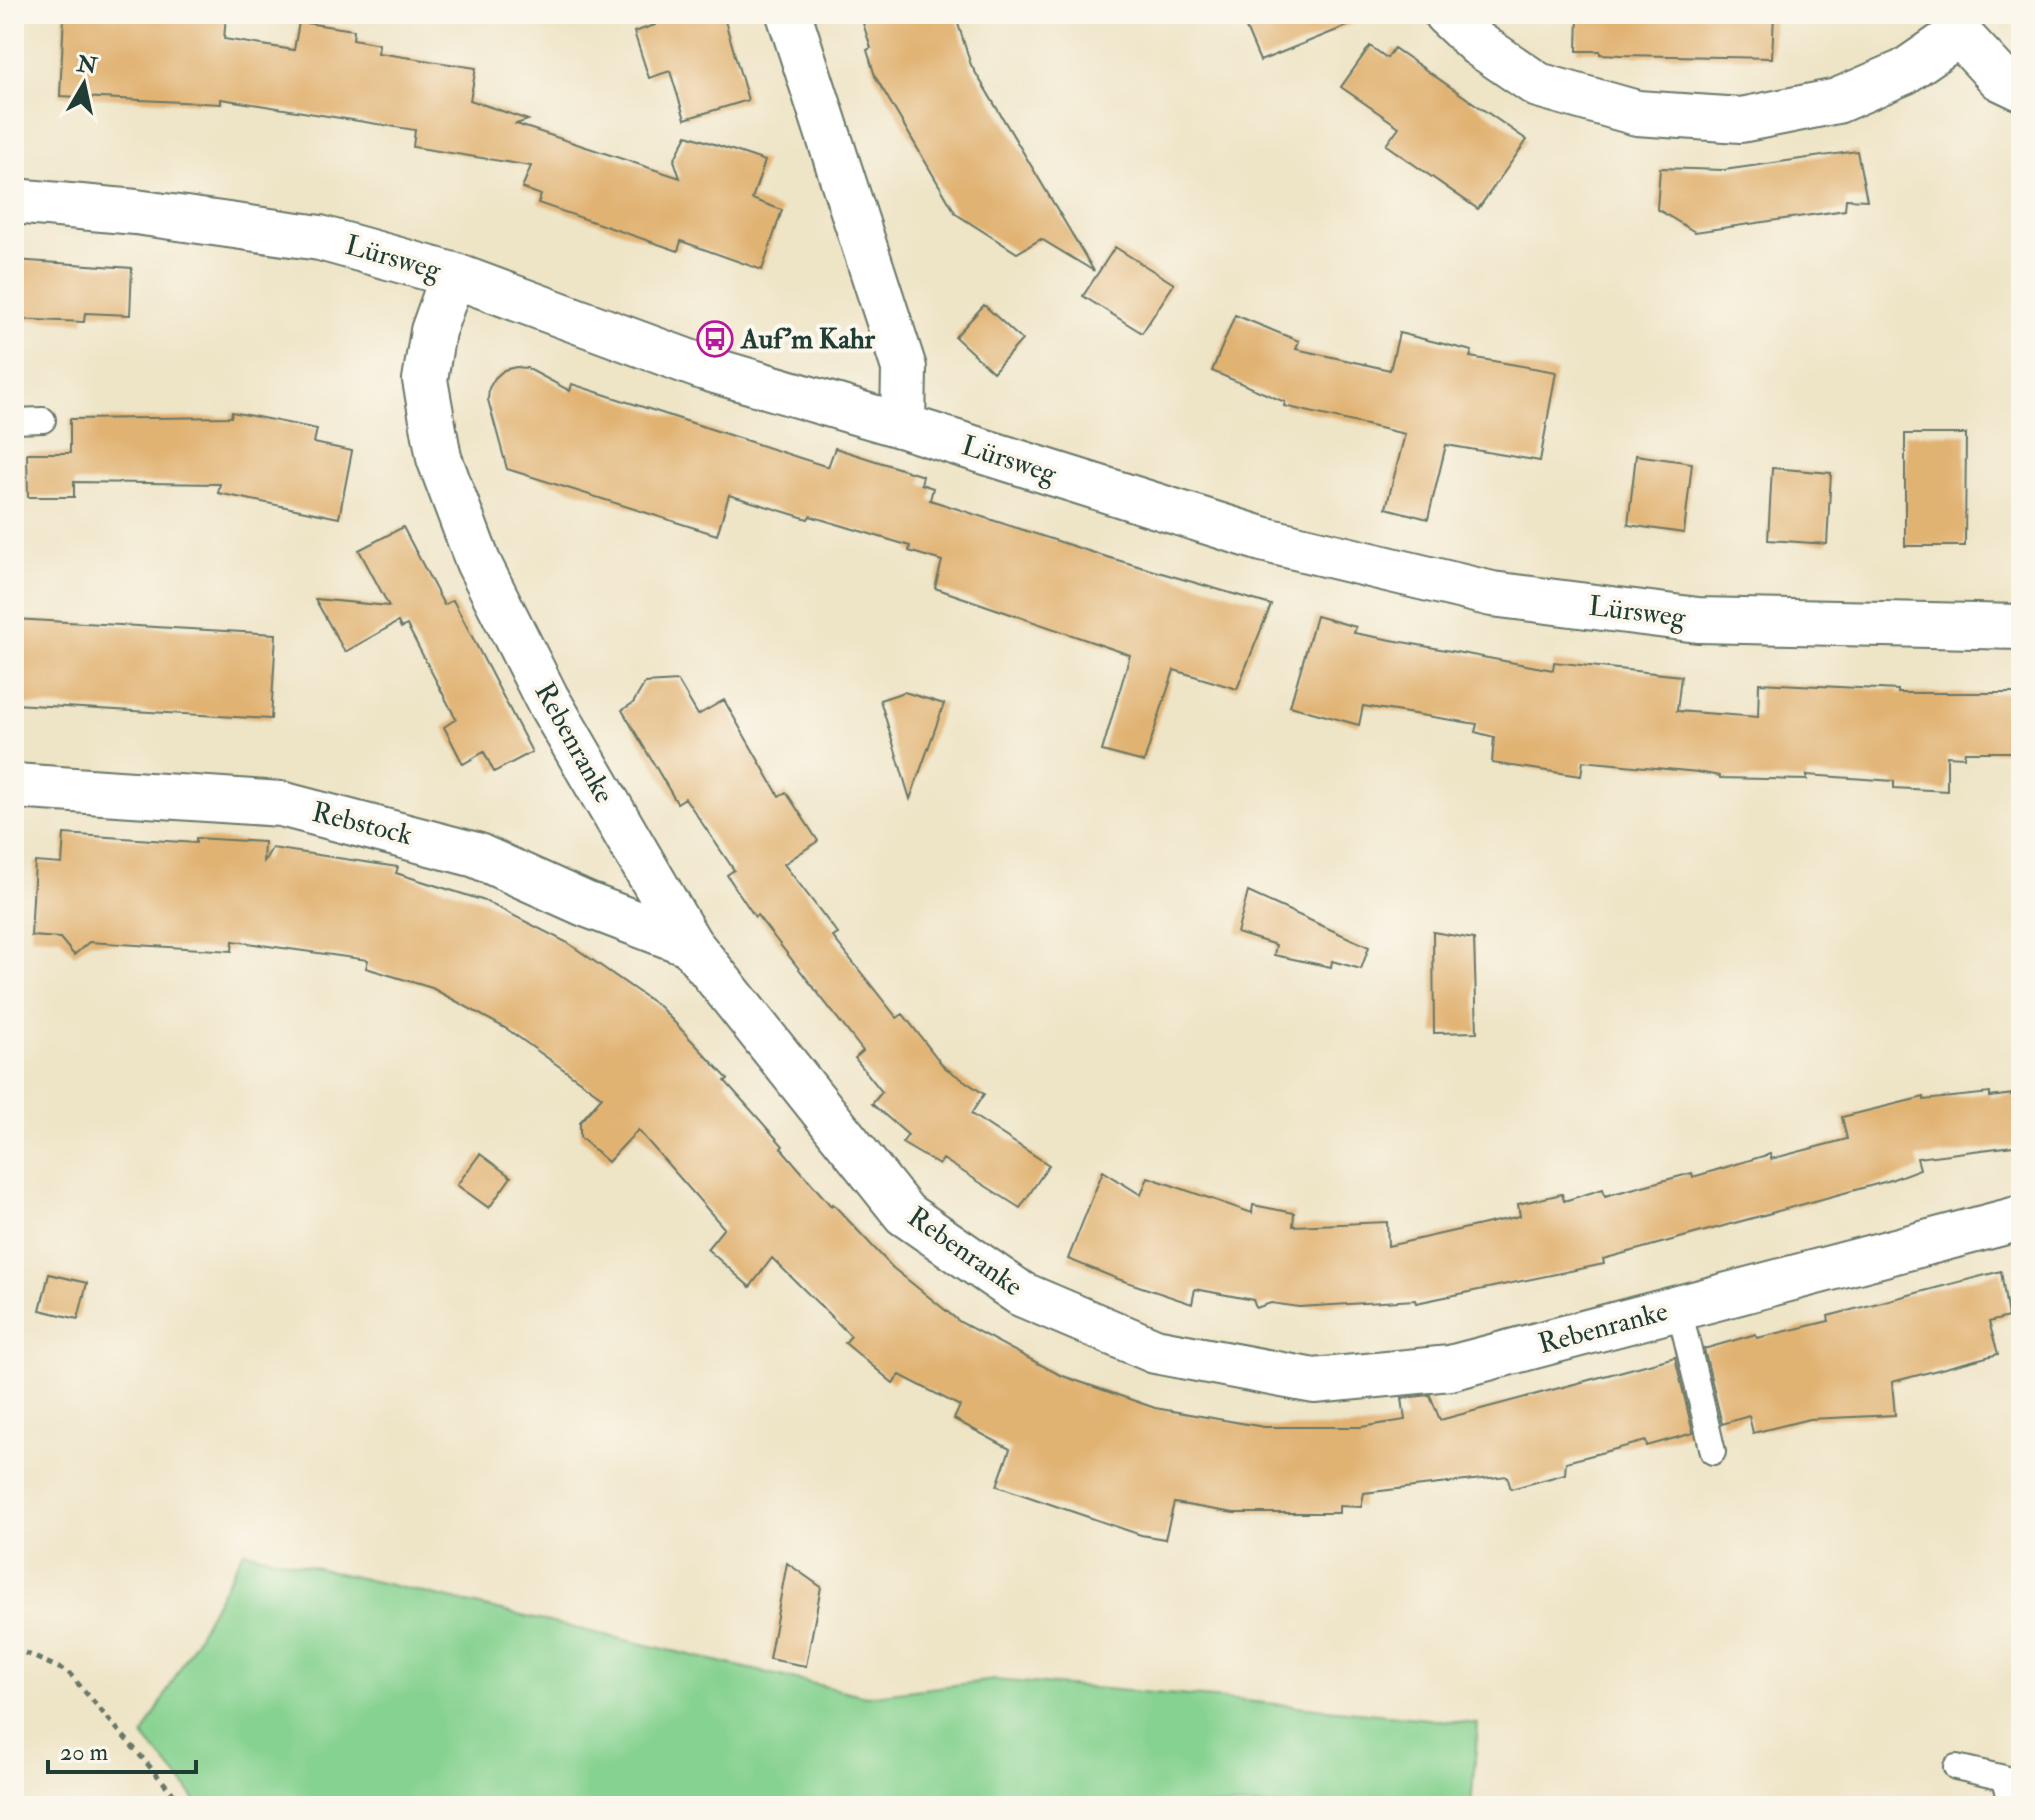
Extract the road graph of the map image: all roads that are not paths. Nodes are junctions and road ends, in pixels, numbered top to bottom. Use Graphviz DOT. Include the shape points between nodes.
graph roads {
  1 [pos="789,14"];
  2 [pos="1446,14"];
  3 [pos="1962,24"];
  4 [pos="2021,88"];
  5 [pos="14,201"];
  6 [pos="453,275"];
  7 [pos="43,420"];
  8 [pos="14,421"];
  9 [pos="903,426"];
  10 [pos="2021,627"];
  11 [pos="14,786"];
  12 [pos="690,944"];
  13 [pos="2021,1218"];
  14 [pos="1679,1308"];
  15 [pos="1713,1452"];
  16 [pos="1956,1767"];
  17 [pos="2013,1806"];
  1 -- 9 [label="street" via="904,368"];
  2 -- 3 [label="street" via="1478,44 1538,85 1637,113 1741,120 1837,101 1904,72"];
  3 -- 4 [label="street" via="2000,78"];
  5 -- 6 [label="street, Lürsweg" via="320,238"];
  6 -- 9 [label="street, Lürsweg" via="705,368"];
  6 -- 12 [label="street, Rebenranke" via="433,331 425,380 439,458 478,562 546,697"];
  7 -- 8 [label="lane"];
  9 -- 10 [label="street, Lürsweg" via="1262,539 1492,594 1698,620"];
  11 -- 12 [label="street, Rebstock" via="294,807 476,855"];
  12 -- 14 [label="street, Rebenranke" via="905,1214 1021,1294 1155,1351 1314,1381 1450,1368"];
  13 -- 14 [label="street, Rebenranke"];
  14 -- 15 [label="lane"];
  16 -- 17 [label="lane" via="2004,1778"];
}
